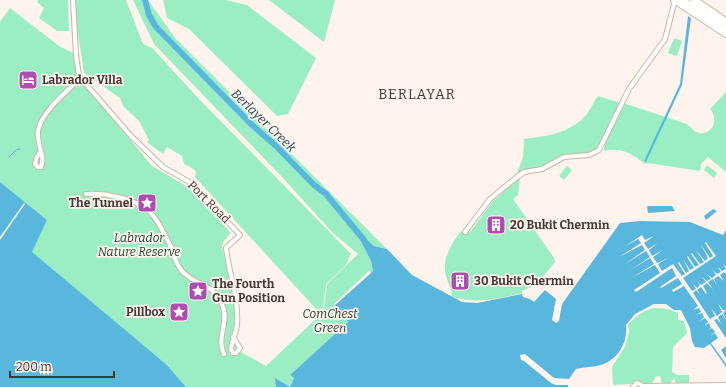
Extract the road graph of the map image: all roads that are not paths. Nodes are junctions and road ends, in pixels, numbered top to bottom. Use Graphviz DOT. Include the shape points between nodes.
graph roads {
  1 [pos="73,0"];
  2 [pos="676,0"];
  3 [pos="694,0"];
  4 [pos="700,0"];
  5 [pos="726,18"];
  6 [pos="726,22"];
  7 [pos="726,30"];
  8 [pos="726,34"];
  9 [pos="82,78"];
  10 [pos="41,151"];
  11 [pos="86,194"];
  12 [pos="465,232"];
  13 [pos="234,337"];
  14 [pos="237,345"];
  15 [pos="231,347"];
  16 [pos="224,354"];
  17 [pos="726,385"];
  18 [pos="633,387"];
  19 [pos="643,387"];
  1 -- 9 [label="street" via="76,55 78,72"];
  2 -- 7 [label="highway"];
  2 -- 8 [label="main road"];
  2 -- 12 [label="street" via="665,39 629,89 599,150 589,155 564,157 542,168 520,174 490,199"];
  3 -- 6 [label="highway"];
  4 -- 5 [label="main road"];
  9 -- 10 [label="street" via="63,95 41,122 37,136"];
  9 -- 13 [label="street, Port Road" via="148,153 163,167 191,183 240,235 226,248 236,300 237,326"];
  11 -- 16 [label="street" via="100,193 117,197 138,204 152,215 166,236 180,269 190,278 214,290 220,299 224,309 220,342"];
  13 -- 14 [label="street, Port Road"];
  13 -- 15 [label="street, Port Road"];
  14 -- 15 [label="street"];
  14 -- 15 [label="street" via="240,349 236,353 232,352"];
  17 -- 19 [label="street"];
  18 -- 19 [label="street" via="637,383"];
}
